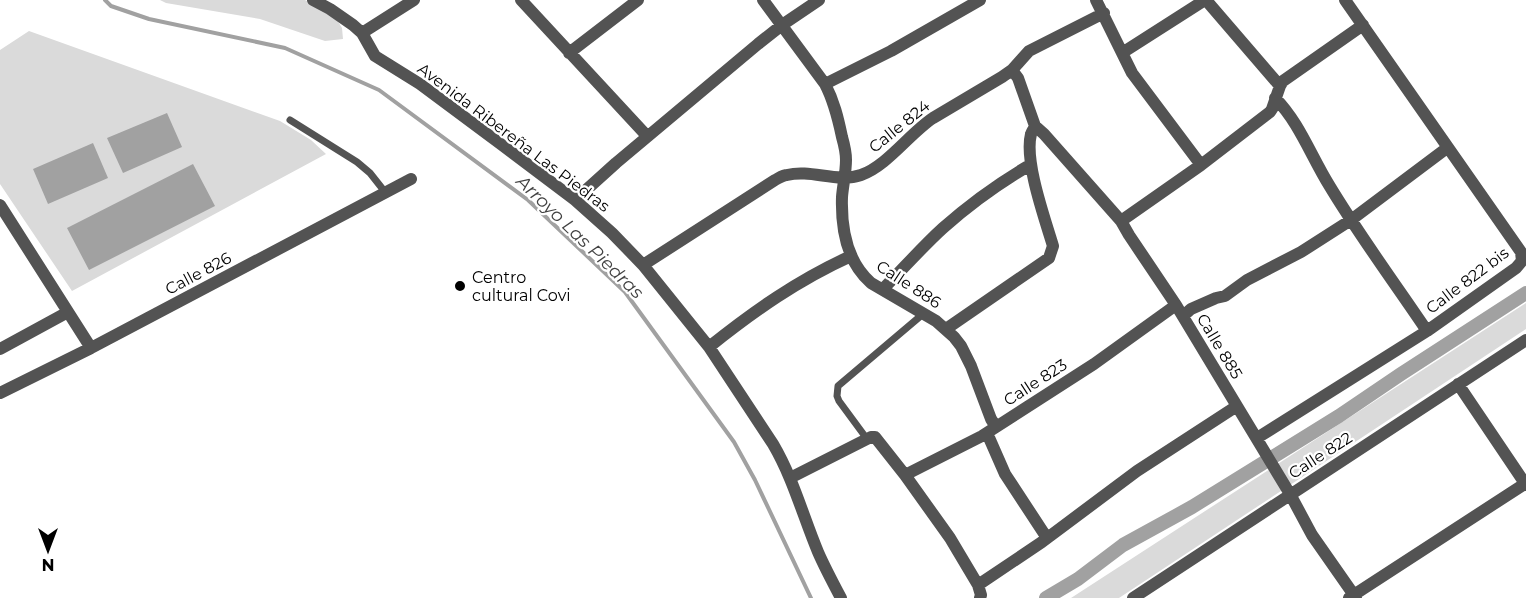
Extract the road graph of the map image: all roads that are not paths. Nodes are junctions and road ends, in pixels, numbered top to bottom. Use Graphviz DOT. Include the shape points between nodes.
graph roads {
  1 [pos="313,0"];
  2 [pos="414,0"];
  3 [pos="522,0"];
  4 [pos="638,0"];
  5 [pos="763,0"];
  6 [pos="819,0"];
  7 [pos="980,0"];
  8 [pos="1096,0"];
  9 [pos="1206,0"];
  10 [pos="1344,0"];
  11 [pos="1104,14"];
  12 [pos="782,25"];
  13 [pos="1363,25"];
  14 [pos="362,33"];
  15 [pos="569,53"];
  16 [pos="1122,53"];
  17 [pos="1012,70"];
  18 [pos="825,84"];
  19 [pos="1280,86"];
  20 [pos="1275,98"];
  21 [pos="290,120"];
  22 [pos="1035,126"];
  23 [pos="647,136"];
  24 [pos="1448,148"];
  25 [pos="1030,165"];
  26 [pos="1201,165"];
  27 [pos="844,177"];
  28 [pos="411,179"];
  29 [pos="385,192"];
  30 [pos="575,200"];
  31 [pos="0,205"];
  32 [pos="1121,220"];
  33 [pos="1351,220"];
  34 [pos="851,256"];
  35 [pos="643,265"];
  36 [pos="883,289"];
  37 [pos="1179,310"];
  38 [pos="68,312"];
  39 [pos="923,314"];
  40 [pos="946,329"];
  41 [pos="1427,331"];
  42 [pos="1526,340"];
  43 [pos="709,347"];
  44 [pos="91,348"];
  45 [pos="0,349"];
  46 [pos="1458,384"];
  47 [pos="0,393"];
  48 [pos="1237,406"];
  49 [pos="992,430"];
  50 [pos="867,439"];
  51 [pos="1260,443"];
  52 [pos="905,475"];
  53 [pos="790,478"];
  54 [pos="1526,484"];
  55 [pos="1290,494"];
  56 [pos="1047,538"];
  57 [pos="978,585"];
  58 [pos="1353,597"];
  59 [pos="841,598"];
  60 [pos="980,598"];
  61 [pos="1133,598"];
  1 -- 14 [label="street, Avenida Ribereña Las Piedras"];
  2 -- 14 [label="street"];
  3 -- 15 [label="street"];
  4 -- 15 [label="street"];
  5 -- 12 [label="street, Calle 886"];
  6 -- 12 [label="street"];
  7 -- 18 [label="street"];
  8 -- 11 [label="street"];
  9 -- 16 [label="street"];
  9 -- 19 [label="street"];
  10 -- 13 [label="street, Calle 822 bis"];
  11 -- 16 [label="street"];
  11 -- 17 [label="street, Calle 824" via="1029,51"];
  12 -- 18 [label="street, Calle 886"];
  12 -- 23 [label="street"];
  13 -- 19 [label="street"];
  13 -- 24 [label="street, Calle 822 bis"];
  14 -- 30 [label="street, Avenida Ribereña Las Piedras" via="375,56 420,84"];
  15 -- 23 [label="street"];
  16 -- 26 [label="street" via="1139,84"];
  17 -- 22 [label="street"];
  17 -- 27 [label="street, Calle 824" via="924,124 883,161 861,174"];
  18 -- 27 [label="street, Calle 886" via="843,139"];
  19 -- 20 [label="street"];
  20 -- 26 [label="street" via="1270,112"];
  20 -- 33 [label="street" via="1287,110"];
  21 -- 29 [label="lane" via="357,162"];
  22 -- 25 [label="street" via="1030,134"];
  22 -- 32 [label="street, Calle 885"];
  23 -- 30 [label="street"];
  24 -- 33 [label="street, Calle 823"];
  24 -- 41 [label="street, Calle 822 bis" via="1521,252 1522,261"];
  25 -- 36 [label="street" via="1006,178 942,229"];
  25 -- 40 [label="street" via="1053,246 1049,258"];
  26 -- 32 [label="street"];
  27 -- 34 [label="street, Calle 886" via="843,219"];
  27 -- 35 [label="street, Calle 824" via="786,175"];
  28 -- 29 [label="street, Calle 826"];
  29 -- 44 [label="street, Calle 826"];
  30 -- 35 [label="street, Avenida Ribereña Las Piedras"];
  31 -- 38 [label="street"];
  32 -- 37 [label="street, Calle 885"];
  33 -- 37 [label="street, Calle 823" via="1247,279 1225,296"];
  33 -- 41 [label="street"];
  34 -- 36 [label="street, Calle 886" via="866,278"];
  34 -- 43 [label="street" via="805,278"];
  35 -- 43 [label="street, Avenida Ribereña Las Piedras"];
  36 -- 39 [label="street, Calle 886"];
  37 -- 48 [label="street, Calle 885"];
  37 -- 49 [label="street, Calle 823"];
  38 -- 44 [label="street"];
  38 -- 45 [label="street"];
  39 -- 40 [label="street, Calle 886"];
  39 -- 50 [label="lane" via="838,386 839,401"];
  40 -- 49 [label="street, Calle 886" via="965,353"];
  41 -- 51 [label="street, Calle 822 bis"];
  42 -- 46 [label="street, Calle 822"];
  43 -- 53 [label="street, Avenida Ribereña Las Piedras" via="773,444"];
  44 -- 47 [label="street, Calle 826"];
  46 -- 54 [label="street"];
  46 -- 55 [label="street, Calle 822"];
  48 -- 51 [label="street, Calle 885"];
  48 -- 56 [label="street" via="1137,471"];
  49 -- 52 [label="street, Calle 823"];
  49 -- 56 [label="street, Calle 886" via="1005,474"];
  50 -- 52 [label="street" via="879,440"];
  50 -- 53 [label="street"];
  51 -- 55 [label="street, Calle 885"];
  52 -- 57 [label="street"];
  53 -- 59 [label="street, Avenida Ribereña Las Piedras" via="818,552"];
  54 -- 58 [label="street"];
  55 -- 58 [label="street, Calle 885"];
  55 -- 61 [label="street, Calle 822"];
  56 -- 57 [label="street"];
  57 -- 60 [label="street"];
}
